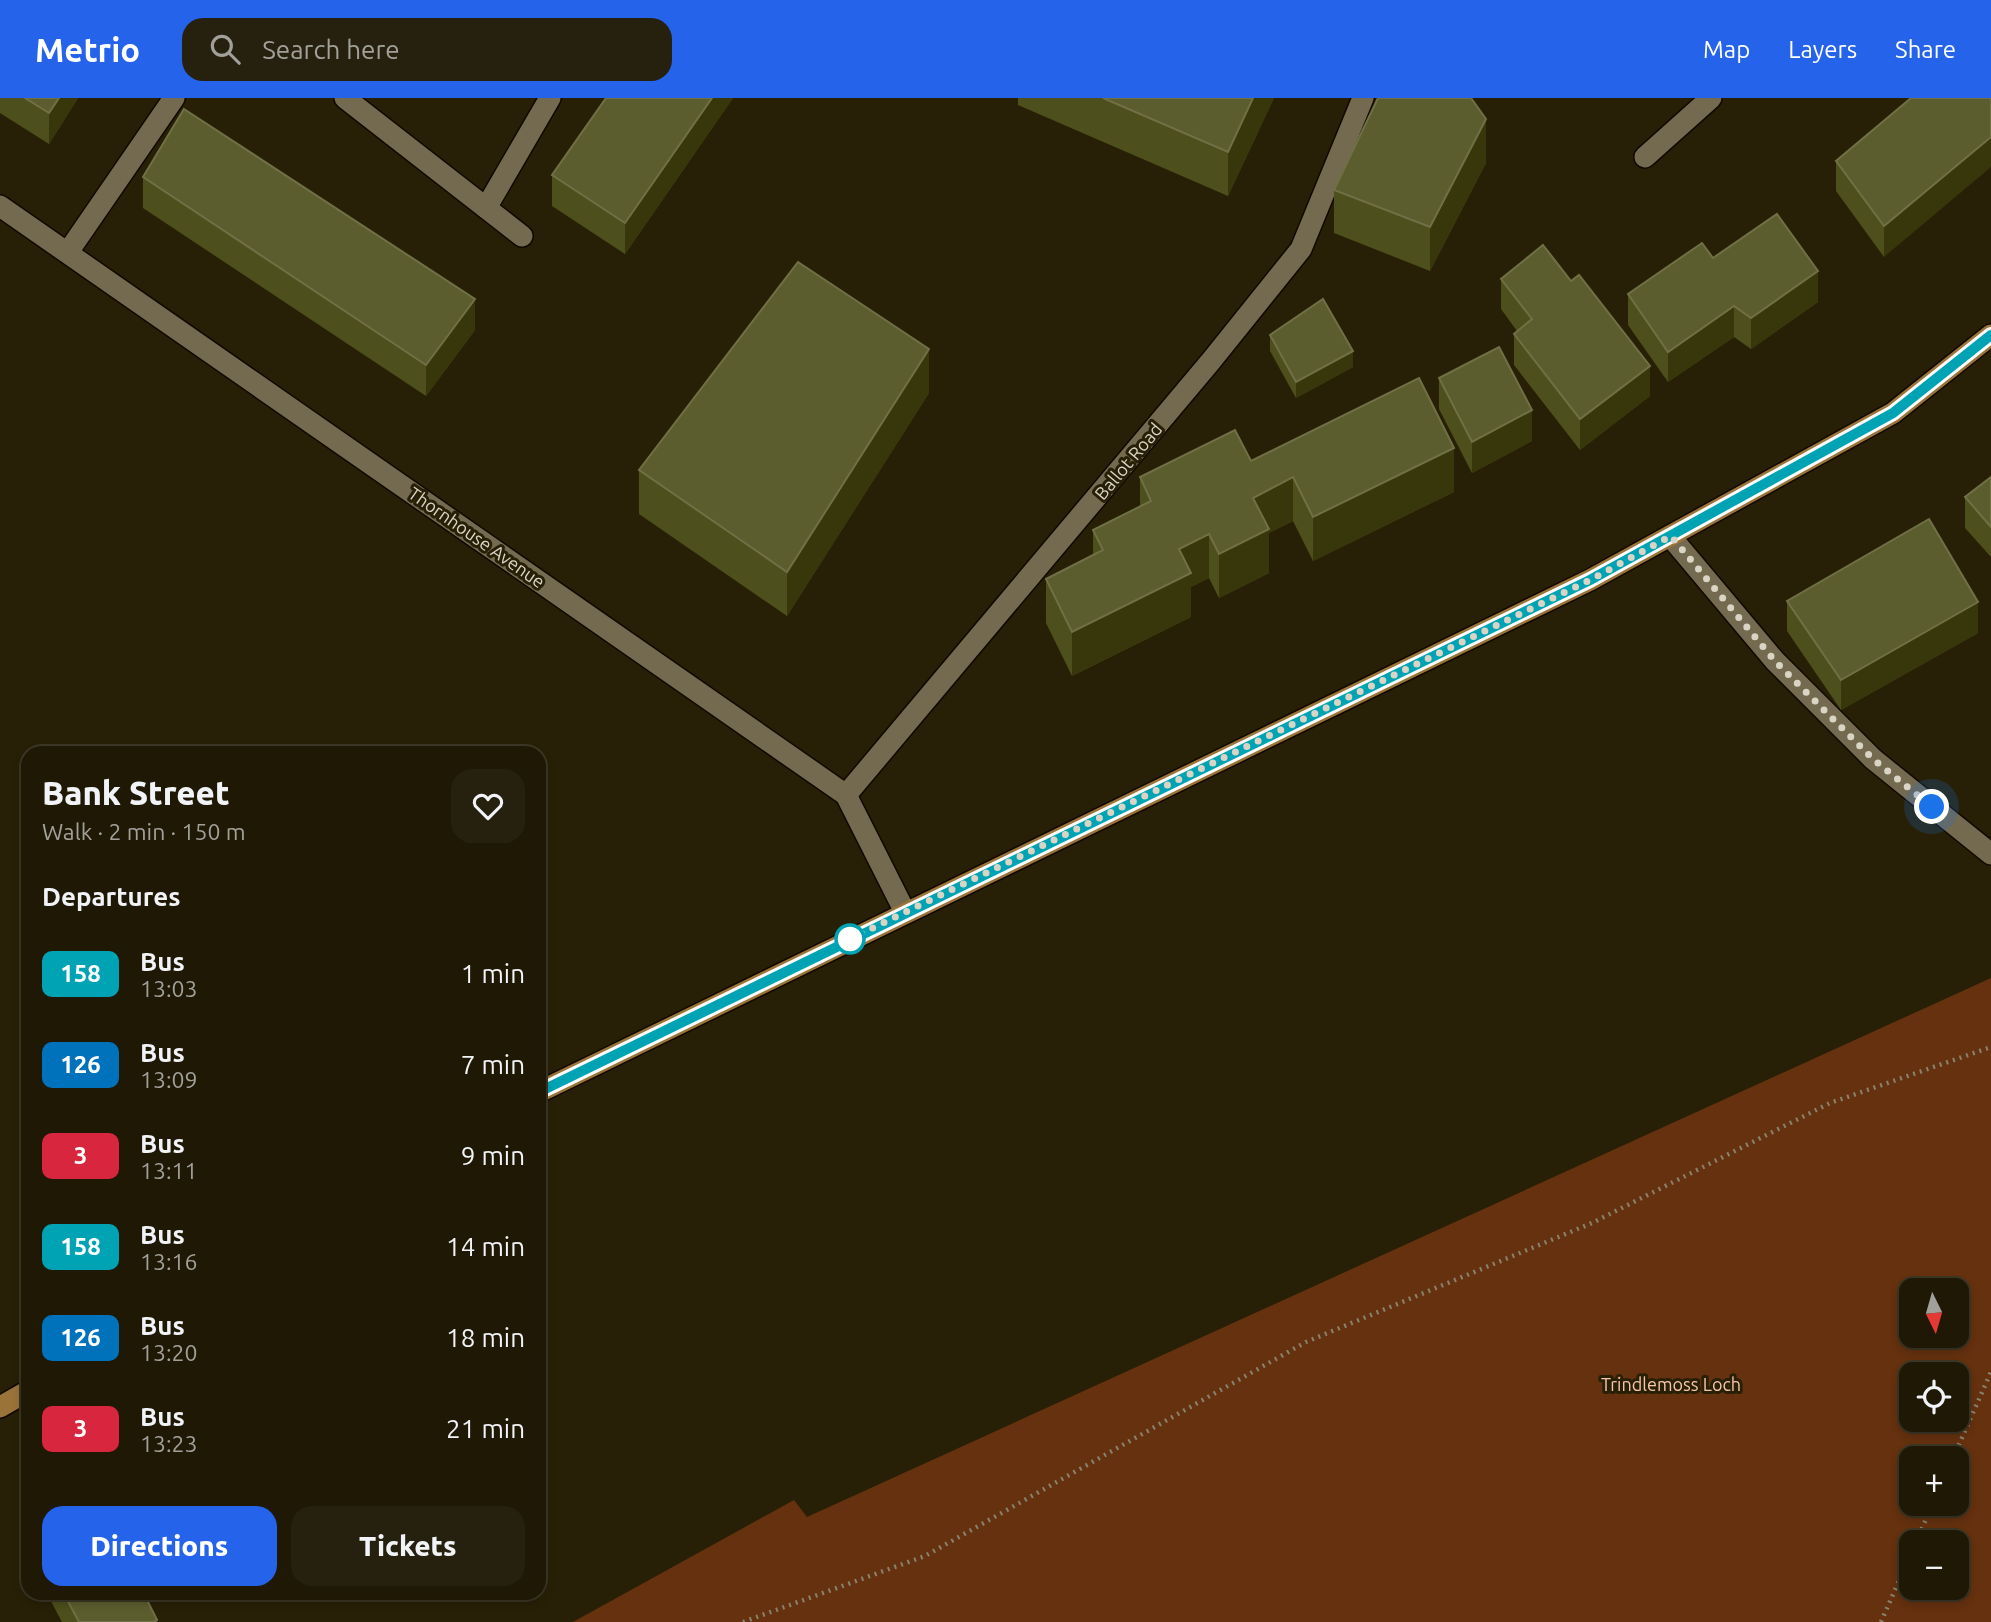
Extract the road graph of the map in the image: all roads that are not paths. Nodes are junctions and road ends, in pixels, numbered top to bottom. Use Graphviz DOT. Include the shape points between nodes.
graph roads {
  1 [pos="174,98"];
  2 [pos="345,98"];
  3 [pos="550,98"];
  4 [pos="1363,98"];
  5 [pos="1711,98"];
  6 [pos="1645,157"];
  7 [pos="0,206"];
  8 [pos="486,208"];
  9 [pos="522,236"];
  10 [pos="68,252"];
  11 [pos="1991,335"];
  12 [pos="1671,536"];
  13 [pos="846,795"];
  14 [pos="1991,854"];
  15 [pos="905,912"];
  16 [pos="546,1089"];
  17 [pos="21,1395"];
  18 [pos="0,1407"];
  1 -- 10 [label="street"];
  2 -- 8 [label="street"];
  3 -- 8 [label="street"];
  4 -- 13 [label="street, Ballot Road" via="1301,249"];
  5 -- 6 [label="street"];
  7 -- 10 [label="street, Thornhouse Avenue"];
  8 -- 9 [label="street"];
  10 -- 13 [label="street, Thornhouse Avenue"];
  11 -- 12 [label="main road" via="1893,413"];
  12 -- 14 [label="street" via="1775,661 1873,759"];
  12 -- 15 [label="main road" via="1590,580"];
  13 -- 15 [label="street, Thornhouse Avenue"];
  15 -- 16 [label="main road"];
  17 -- 18 [label="main road"];
}
